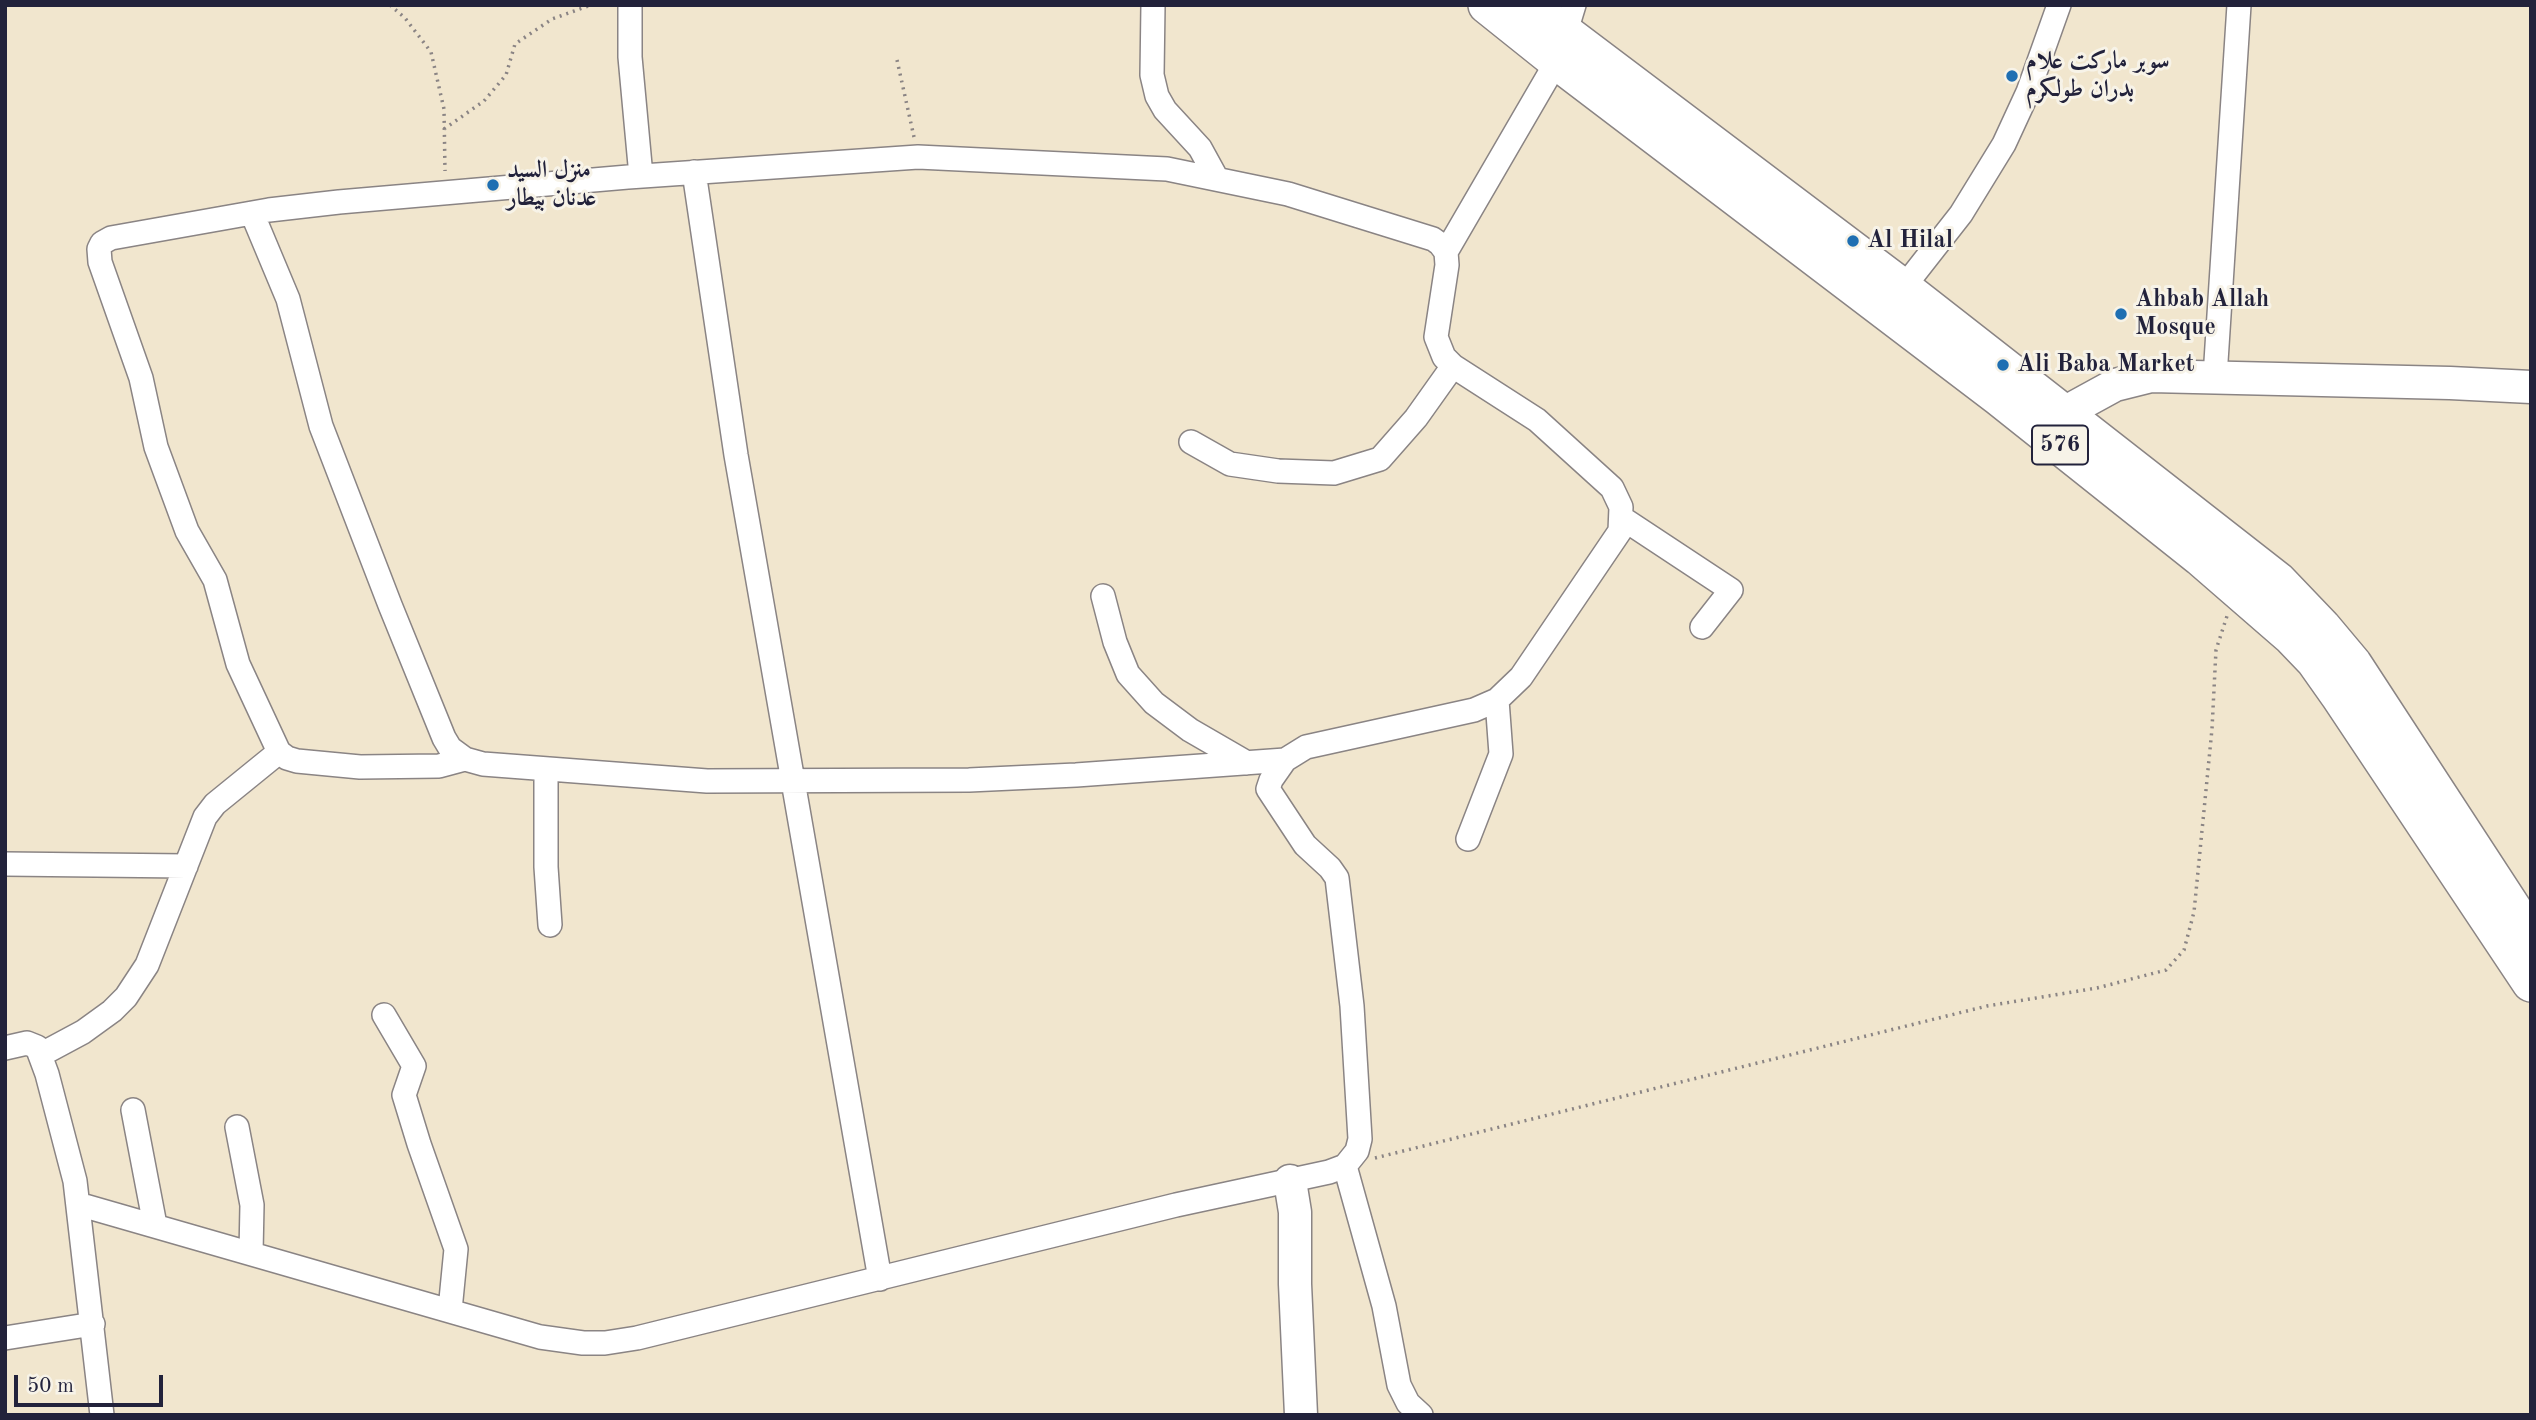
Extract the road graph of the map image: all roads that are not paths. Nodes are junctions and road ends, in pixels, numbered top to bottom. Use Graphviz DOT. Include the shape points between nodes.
graph roads {
  1 [pos="630,5"];
  2 [pos="1153,5"];
  3 [pos="1487,5"];
  4 [pos="1528,5"];
  5 [pos="2059,5"];
  6 [pos="2239,5"];
  7 [pos="1566,33"];
  8 [pos="694,172"];
  9 [pos="641,176"];
  10 [pos="1217,180"];
  11 [pos="252,213"];
  12 [pos="1446,252"];
  13 [pos="1903,288"];
  14 [pos="1453,366"];
  15 [pos="2214,377"];
  16 [pos="2531,387"];
  17 [pos="2062,414"];
  18 [pos="1191,442"];
  19 [pos="1622,518"];
  20 [pos="1103,596"];
  21 [pos="1702,627"];
  22 [pos="1497,700"];
  23 [pos="279,752"];
  24 [pos="465,759"];
  25 [pos="1285,760"];
  26 [pos="1247,763"];
  27 [pos="546,769"];
  28 [pos="794,779"];
  29 [pos="1468,838"];
  30 [pos="5,864"];
  31 [pos="186,866"];
  32 [pos="550,925"];
  33 [pos="2531,937"];
  34 [pos="2531,983"];
  35 [pos="384,1015"];
  36 [pos="5,1048"];
  37 [pos="42,1054"];
  38 [pos="134,1110"];
  39 [pos="237,1127"];
  40 [pos="1345,1166"];
  41 [pos="1290,1181"];
  42 [pos="78,1204"];
  43 [pos="155,1225"];
  44 [pos="251,1253"];
  45 [pos="880,1279"];
  46 [pos="450,1310"];
  47 [pos="93,1324"];
  48 [pos="5,1338"];
  49 [pos="102,1415"];
  50 [pos="1301,1415"];
  51 [pos="1421,1415"];
  1 -- 9 [label="street"];
  2 -- 10 [label="street" via="1152,75 1157,96 1200,148"];
  3 -- 7 [label="main road, 576"];
  4 -- 7 [label="main road, 576"];
  5 -- 13 [label="street" via="2004,144 1961,214"];
  6 -- 15 [label="street"];
  7 -- 12 [label="street"];
  7 -- 13 [label="main road, 576"];
  7 -- 34 [label="main road, 576" via="1998,397 2200,557 2291,636 2315,662"];
  8 -- 9 [label="street"];
  8 -- 10 [label="street" via="918,156 1167,170"];
  8 -- 28 [label="street" via="736,455"];
  9 -- 11 [label="street"];
  10 -- 12 [label="street" via="1288,194 1433,239"];
  11 -- 23 [label="street" via="111,238 102,243 99,255 141,378 156,447 187,531 215,580 239,664"];
  11 -- 24 [label="street" via="288,299 321,426 380,579 444,738"];
  12 -- 14 [label="street" via="1436,337"];
  13 -- 17 [label="main road, 576"];
  14 -- 18 [label="street" via="1380,459 1346,470 1278,471 1230,464"];
  14 -- 19 [label="street" via="1537,420 1605,481 1618,497"];
  15 -- 16 [label="street"];
  15 -- 17 [label="street" via="2170,374 2133,379"];
  17 -- 33 [label="main road, 576" via="2278,581 2322,627 2353,664"];
  19 -- 21 [label="street" via="1731,590"];
  19 -- 22 [label="street" via="1620,531 1521,677"];
  20 -- 26 [label="street" via="1128,674 1163,710"];
  22 -- 25 [label="street" via="1474,710 1315,744"];
  22 -- 29 [label="street" via="1501,754"];
  23 -- 24 [label="street" via="297,761 360,767 439,766"];
  23 -- 31 [label="street" via="215,804 205,817"];
  24 -- 27 [label="street"];
  25 -- 26 [label="street"];
  25 -- 40 [label="street" via="1268,789 1305,845 1330,867 1339,888 1360,1139"];
  26 -- 28 [label="street" via="969,780"];
  27 -- 28 [label="street" via="706,781"];
  27 -- 32 [label="street"];
  28 -- 45 [label="street"];
  30 -- 31 [label="street"];
  31 -- 37 [label="street" via="147,965 126,998 83,1032"];
  35 -- 46 [label="street" via="414,1066 404,1095 456,1249"];
  36 -- 37 [label="street" via="27,1043"];
  37 -- 42 [label="street"];
  38 -- 43 [label="street"];
  39 -- 44 [label="street" via="252,1205"];
  40 -- 41 [label="street"];
  40 -- 51 [label="street" via="1384,1306 1399,1385"];
  41 -- 45 [label="street"];
  41 -- 50 [label="street" via="1295,1212"];
  42 -- 43 [label="street"];
  42 -- 47 [label="street"];
  43 -- 44 [label="street"];
  44 -- 46 [label="street"];
  45 -- 46 [label="street" via="605,1343 561,1341"];
  47 -- 48 [label="street"];
  47 -- 49 [label="street"];
}
